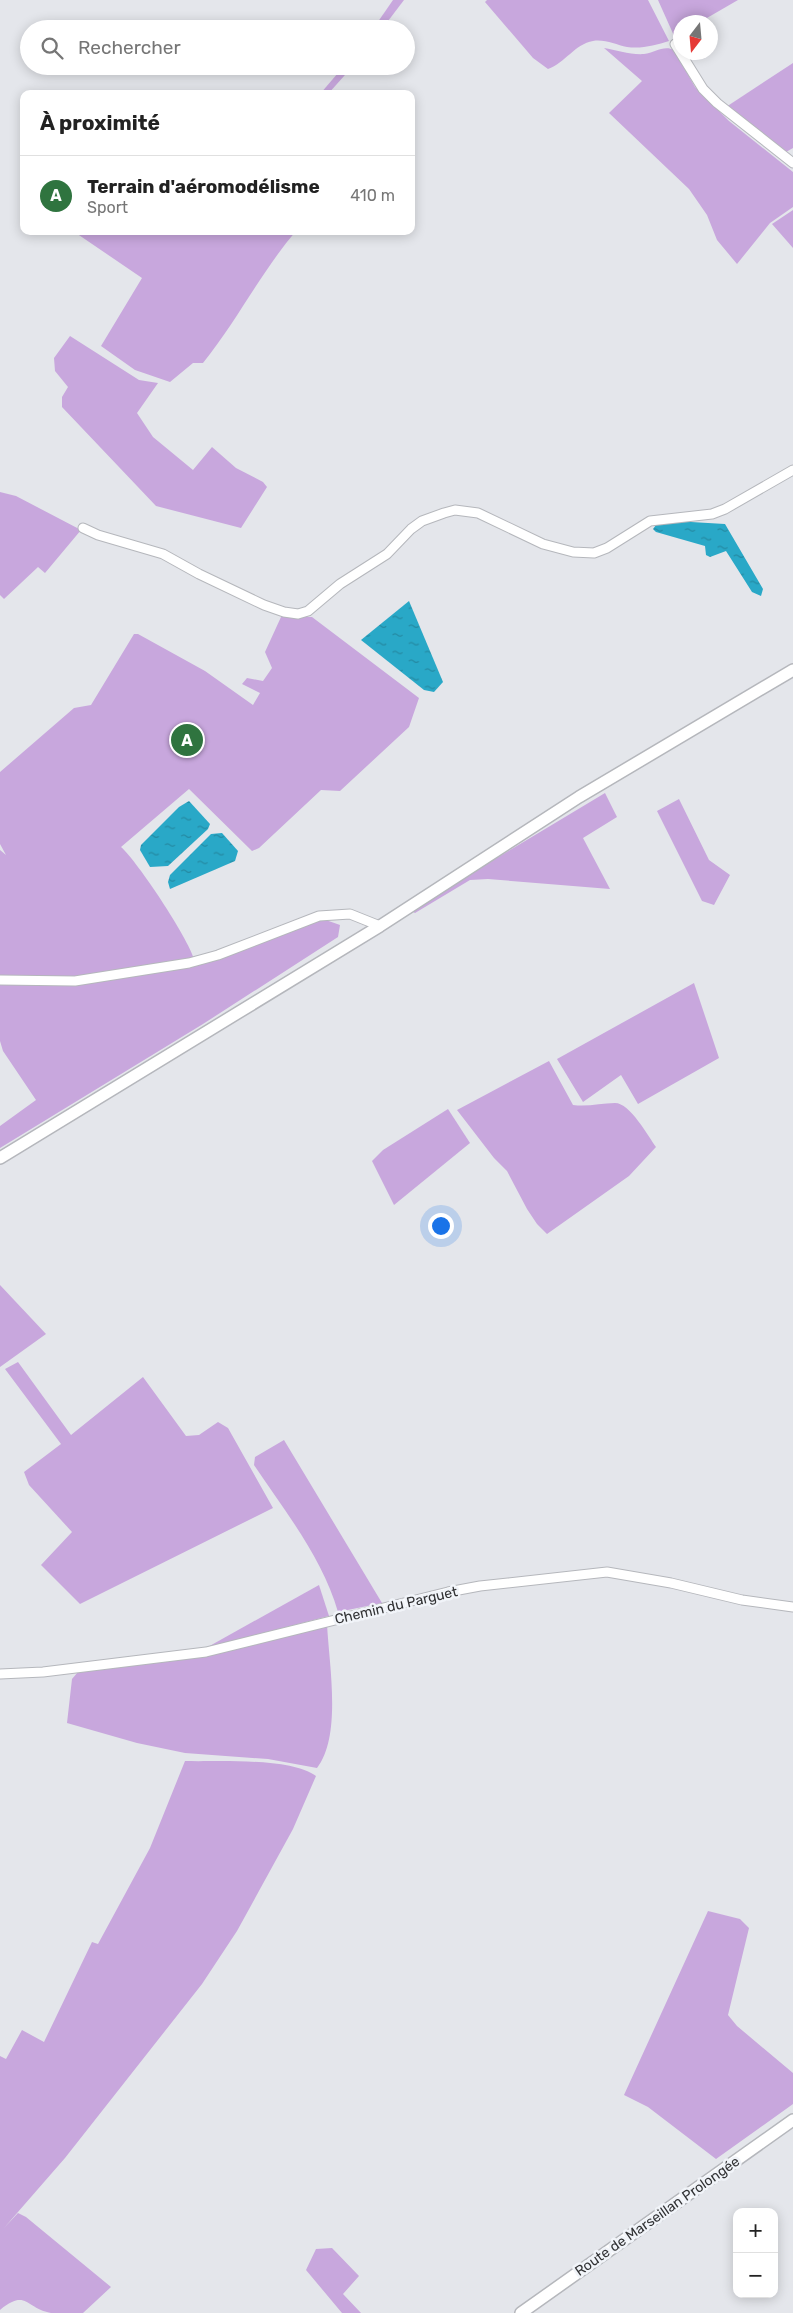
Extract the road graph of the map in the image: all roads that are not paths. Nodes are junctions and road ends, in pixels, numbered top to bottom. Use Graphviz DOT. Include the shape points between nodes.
graph roads {
  1 [pos="685,60"];
  2 [pos="793,163"];
  3 [pos="793,470"];
  4 [pos="82,528"];
  5 [pos="793,670"];
  6 [pos="380,926"];
  7 [pos="0,980"];
  8 [pos="0,1158"];
  9 [pos="793,1607"];
  10 [pos="0,1674"];
  11 [pos="793,2120"];
  12 [pos="521,2313"];
  1 -- 2 [label="street" via="717,103"];
  3 -- 4 [label="street" via="725,509 712,514 650,521 594,553 572,552 543,544 478,513 455,510 444,513 411,528 387,554 340,584 308,611 298,614 264,606 163,554"];
  5 -- 6 [label="street" via="578,797"];
  6 -- 7 [label="street" via="350,914 319,916 189,963 75,981"];
  6 -- 8 [label="street"];
  9 -- 10 [label="street, Chemin du Parguet" via="742,1600 608,1572 448,1592 206,1652 44,1672"];
  11 -- 12 [label="street, Route de Marseillan Prolongée"];
}
